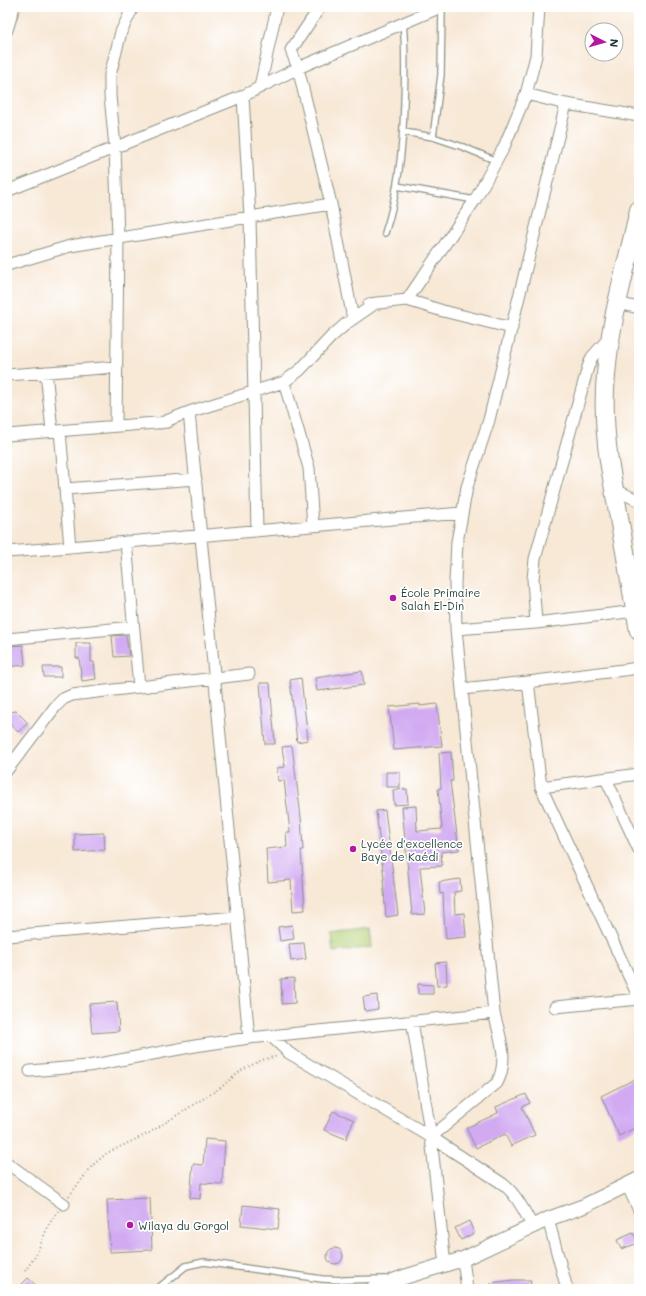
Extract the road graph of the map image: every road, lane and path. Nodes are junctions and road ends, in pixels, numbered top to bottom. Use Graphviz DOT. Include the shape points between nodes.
graph roads {
  1 [pos="14,7"];
  2 [pos="133,7"];
  3 [pos="277,7"];
  4 [pos="320,7"];
  5 [pos="441,7"];
  6 [pos="539,7"];
  7 [pos="429,9"];
  8 [pos="402,23"];
  9 [pos="7,30"];
  10 [pos="298,68"];
  11 [pos="260,87"];
  12 [pos="526,94"];
  13 [pos="243,96"];
  14 [pos="566,104"];
  15 [pos="639,116"];
  16 [pos="404,132"];
  17 [pos="433,137"];
  18 [pos="115,147"];
  19 [pos="497,160"];
  20 [pos="397,186"];
  21 [pos="7,191"];
  22 [pos="475,200"];
  23 [pos="331,204"];
  24 [pos="639,210"];
  25 [pos="250,217"];
  26 [pos="385,234"];
  27 [pos="118,238"];
  28 [pos="7,265"];
  29 [pos="407,300"];
  30 [pos="376,303"];
  31 [pos="617,303"];
  32 [pos="350,306"];
  33 [pos="639,308"];
  34 [pos="353,319"];
  35 [pos="512,328"];
  36 [pos="612,334"];
  37 [pos="117,367"];
  38 [pos="46,372"];
  39 [pos="7,375"];
  40 [pos="284,382"];
  41 [pos="253,391"];
  42 [pos="190,416"];
  43 [pos="116,426"];
  44 [pos="56,431"];
  45 [pos="7,435"];
  46 [pos="196,479"];
  47 [pos="65,489"];
  48 [pos="614,489"];
  49 [pos="639,501"];
  50 [pos="461,514"];
  51 [pos="313,526"];
  52 [pos="257,531"];
  53 [pos="201,536"];
  54 [pos="126,542"];
  55 [pos="70,547"];
  56 [pos="7,552"];
  57 [pos="636,611"];
  58 [pos="536,623"];
  59 [pos="134,627"];
  60 [pos="456,630"];
  61 [pos="639,631"];
  62 [pos="7,639"];
  63 [pos="639,668"];
  64 [pos="249,674"];
  65 [pos="214,678"];
  66 [pos="528,682"];
  67 [pos="139,687"];
  68 [pos="462,689"];
  69 [pos="7,770"];
  70 [pos="639,774"];
  71 [pos="606,779"];
  72 [pos="541,786"];
  73 [pos="639,850"];
  74 [pos="237,917"];
  75 [pos="7,936"];
  76 [pos="639,999"];
  77 [pos="555,1007"];
  78 [pos="494,1013"];
  79 [pos="412,1021"];
  80 [pos="271,1036"];
  81 [pos="249,1038"];
  82 [pos="289,1053"];
  83 [pos="30,1072"];
  84 [pos="431,1137"];
  85 [pos="7,1163"];
  86 [pos="633,1182"];
  87 [pos="64,1204"];
  88 [pos="639,1210"];
  89 [pos="548,1219"];
  90 [pos="533,1227"];
  91 [pos="463,1259"];
  92 [pos="445,1265"];
  93 [pos="25,1271"];
  94 [pos="401,1278"];
  95 [pos="157,1289"];
  96 [pos="372,1289"];
  97 [pos="467,1289"];
  98 [pos="567,1289"];
  1 -- 9 [label="street"];
  2 -- 18 [label="street" via="121,32 110,75"];
  3 -- 11 [label="street"];
  4 -- 10 [label="street" via="291,50"];
  5 -- 7 [label="street"];
  5 -- 17 [label="lane" via="441,75"];
  6 -- 12 [label="street" via="536,56"];
  7 -- 8 [label="street"];
  8 -- 10 [label="street"];
  8 -- 16 [label="lane" via="406,44"];
  10 -- 11 [label="street"];
  10 -- 23 [label="street"];
  11 -- 13 [label="street"];
  12 -- 14 [label="street"];
  12 -- 19 [label="street"];
  13 -- 18 [label="street"];
  13 -- 25 [label="street"];
  14 -- 15 [label="street"];
  14 -- 35 [label="street"];
  16 -- 17 [label="lane"];
  16 -- 20 [label="lane"];
  17 -- 19 [label="lane"];
  18 -- 21 [label="street"];
  18 -- 27 [label="street"];
  19 -- 22 [label="street"];
  20 -- 22 [label="lane"];
  20 -- 26 [label="lane"];
  22 -- 29 [label="street"];
  23 -- 25 [label="street"];
  23 -- 32 [label="street"];
  24 -- 31 [label="main road"];
  25 -- 27 [label="street"];
  25 -- 41 [label="street"];
  27 -- 28 [label="street" via="70,246"];
  27 -- 37 [label="street"];
  29 -- 30 [label="street"];
  29 -- 35 [label="street"];
  30 -- 32 [label="street"];
  30 -- 34 [label="street"];
  31 -- 33 [label="street"];
  31 -- 36 [label="main road"];
  32 -- 34 [label="street"];
  34 -- 40 [label="street"];
  35 -- 50 [label="street" via="490,420 467,487"];
  36 -- 48 [label="main road" via="606,374 605,436"];
  36 -- 58 [label="street" via="592,357 588,367 535,559 533,579"];
  37 -- 38 [label="street"];
  37 -- 43 [label="street"];
  38 -- 39 [label="street"];
  38 -- 44 [label="street"];
  40 -- 41 [label="street"];
  40 -- 51 [label="street" via="309,468"];
  41 -- 42 [label="street"];
  41 -- 52 [label="street"];
  42 -- 43 [label="street" via="161,423"];
  42 -- 46 [label="street"];
  43 -- 44 [label="street"];
  44 -- 45 [label="street"];
  44 -- 47 [label="street"];
  46 -- 47 [label="street"];
  46 -- 53 [label="street"];
  47 -- 55 [label="street"];
  48 -- 49 [label="street"];
  48 -- 57 [label="main road"];
  50 -- 51 [label="street"];
  50 -- 60 [label="street" via="456,564"];
  51 -- 52 [label="street"];
  52 -- 53 [label="street"];
  53 -- 54 [label="street"];
  53 -- 65 [label="street"];
  54 -- 55 [label="street"];
  54 -- 59 [label="street"];
  55 -- 56 [label="street"];
  57 -- 58 [label="street"];
  57 -- 61 [label="main road"];
  58 -- 60 [label="street"];
  59 -- 62 [label="street"];
  59 -- 67 [label="street"];
  60 -- 68 [label="street"];
  63 -- 66 [label="street"];
  64 -- 65 [label="street"];
  65 -- 67 [label="street"];
  65 -- 74 [label="street"];
  66 -- 68 [label="street"];
  66 -- 72 [label="street"];
  67 -- 69 [label="street" via="72,695 63,699"];
  68 -- 78 [label="street"];
  70 -- 71 [label="street"];
  71 -- 72 [label="street"];
  71 -- 73 [label="street"];
  72 -- 76 [label="street"];
  74 -- 75 [label="street"];
  74 -- 81 [label="street"];
  76 -- 77 [label="street"];
  78 -- 79 [label="street"];
  78 -- 84 [label="street" via="503,1053 502,1073 497,1083"];
  79 -- 80 [label="street"];
  79 -- 84 [label="street"];
  80 -- 81 [label="street"];
  80 -- 82 [label="street"];
  81 -- 83 [label="street" via="88,1066"];
  82 -- 84 [label="street"];
  82 -- 87 [label="path" via="262,1060 242,1070 220,1088 148,1133 107,1153 93,1165"];
  84 -- 90 [label="street" via="511,1190"];
  84 -- 92 [label="street"];
  85 -- 87 [label="street"];
  86 -- 88 [label="street"];
  86 -- 89 [label="street" via="584,1206"];
  87 -- 93 [label="path" via="52,1218 36,1255"];
  89 -- 90 [label="street"];
  89 -- 98 [label="street"];
  90 -- 91 [label="street"];
  91 -- 92 [label="street"];
  91 -- 97 [label="street"];
  92 -- 94 [label="street"];
  94 -- 95 [label="lane" via="322,1279 204,1262 186,1266"];
  94 -- 96 [label="street"];
}
